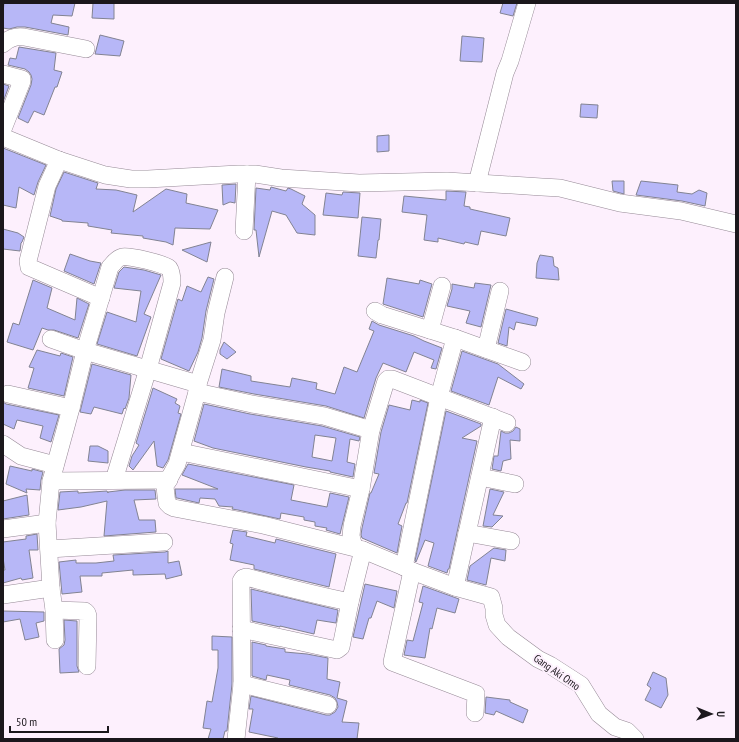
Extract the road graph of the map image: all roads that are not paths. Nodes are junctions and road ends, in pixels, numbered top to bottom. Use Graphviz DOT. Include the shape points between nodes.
graph roads {
  1 [pos="527,3"];
  2 [pos="3,44"];
  3 [pos="86,50"];
  4 [pos="3,74"];
  5 [pos="3,129"];
  6 [pos="3,137"];
  7 [pos="59,160"];
  8 [pos="247,174"];
  9 [pos="476,183"];
  10 [pos="736,224"];
  11 [pos="244,230"];
  12 [pos="225,278"];
  13 [pos="442,286"];
  14 [pos="500,291"];
  15 [pos="101,298"];
  16 [pos="375,312"];
  17 [pos="430,330"];
  18 [pos="455,338"];
  19 [pos="51,339"];
  20 [pos="486,349"];
  21 [pos="85,351"];
  22 [pos="522,362"];
  23 [pos="148,370"];
  24 [pos="198,388"];
  25 [pos="8,394"];
  26 [pos="439,397"];
  27 [pos="71,408"];
  28 [pos="371,430"];
  29 [pos="3,444"];
  30 [pos="181,452"];
  31 [pos="53,473"];
  32 [pos="480,477"];
  33 [pos="114,480"];
  34 [pos="168,480"];
  35 [pos="515,484"];
  36 [pos="361,489"];
  37 [pos="47,523"];
  38 [pos="3,529"];
  39 [pos="467,533"];
  40 [pos="510,541"];
  41 [pos="164,542"];
  42 [pos="358,548"];
  43 [pos="49,549"];
  44 [pos="408,569"];
  45 [pos="455,587"];
  46 [pos="51,588"];
  47 [pos="3,595"];
  48 [pos="350,602"];
  49 [pos="54,610"];
  50 [pos="241,629"];
  51 [pos="55,640"];
  52 [pos="86,666"];
  53 [pos="242,684"];
  54 [pos="328,705"];
  55 [pos="475,713"];
  56 [pos="236,739"];
  57 [pos="635,739"];
  1 -- 9 [label="street" via="505,73"];
  2 -- 3 [label="street" via="18,36 24,36"];
  4 -- 5 [label="street" via="22,81"];
  6 -- 7 [label="street"];
  7 -- 8 [label="street" via="105,175 140,179"];
  7 -- 15 [label="street" via="47,186 28,261 29,267"];
  8 -- 9 [label="street" via="359,183"];
  8 -- 11 [label="street"];
  9 -- 10 [label="street" via="560,188 620,203 681,211"];
  12 -- 24 [label="street" via="212,340"];
  13 -- 17 [label="street"];
  14 -- 20 [label="street"];
  15 -- 21 [label="street"];
  15 -- 23 [label="street" via="110,267 124,256 164,265 172,274 172,284"];
  16 -- 17 [label="street"];
  17 -- 18 [label="street"];
  18 -- 20 [label="street"];
  18 -- 26 [label="street"];
  19 -- 21 [label="street"];
  20 -- 22 [label="street"];
  21 -- 23 [label="street"];
  21 -- 27 [label="street"];
  23 -- 24 [label="street"];
  23 -- 33 [label="street"];
  24 -- 28 [label="street" via="252,404 324,416"];
  24 -- 30 [label="street"];
  25 -- 27 [label="street"];
  26 -- 28 [label="street" via="388,379"];
  26 -- 32 [label="street" via="500,420"];
  26 -- 44 [label="street"];
  27 -- 31 [label="street"];
  28 -- 36 [label="street"];
  29 -- 31 [label="street"];
  30 -- 34 [label="street" via="178,464"];
  30 -- 36 [label="street"];
  31 -- 33 [label="street"];
  31 -- 37 [label="street"];
  32 -- 35 [label="street"];
  32 -- 39 [label="street"];
  33 -- 34 [label="street"];
  34 -- 42 [label="street" via="165,486 167,503 174,508 263,525"];
  36 -- 42 [label="street" via="351,536"];
  37 -- 38 [label="street"];
  37 -- 43 [label="street"];
  39 -- 40 [label="street"];
  39 -- 45 [label="street"];
  41 -- 43 [label="street"];
  42 -- 44 [label="street"];
  42 -- 48 [label="street"];
  43 -- 46 [label="street"];
  44 -- 45 [label="street"];
  44 -- 55 [label="street" via="392,662 476,694"];
  45 -- 57 [label="street, Gang Aki Omo" via="490,597 497,625 508,637 581,685 599,714 615,727 627,731"];
  46 -- 47 [label="street"];
  46 -- 49 [label="street"];
  48 -- 50 [label="street" via="341,647 337,650"];
  48 -- 50 [label="street" via="316,596 246,577 241,580"];
  49 -- 51 [label="street"];
  49 -- 52 [label="street" via="87,613"];
  50 -- 53 [label="street"];
  53 -- 54 [label="street"];
  53 -- 56 [label="street"];
}
